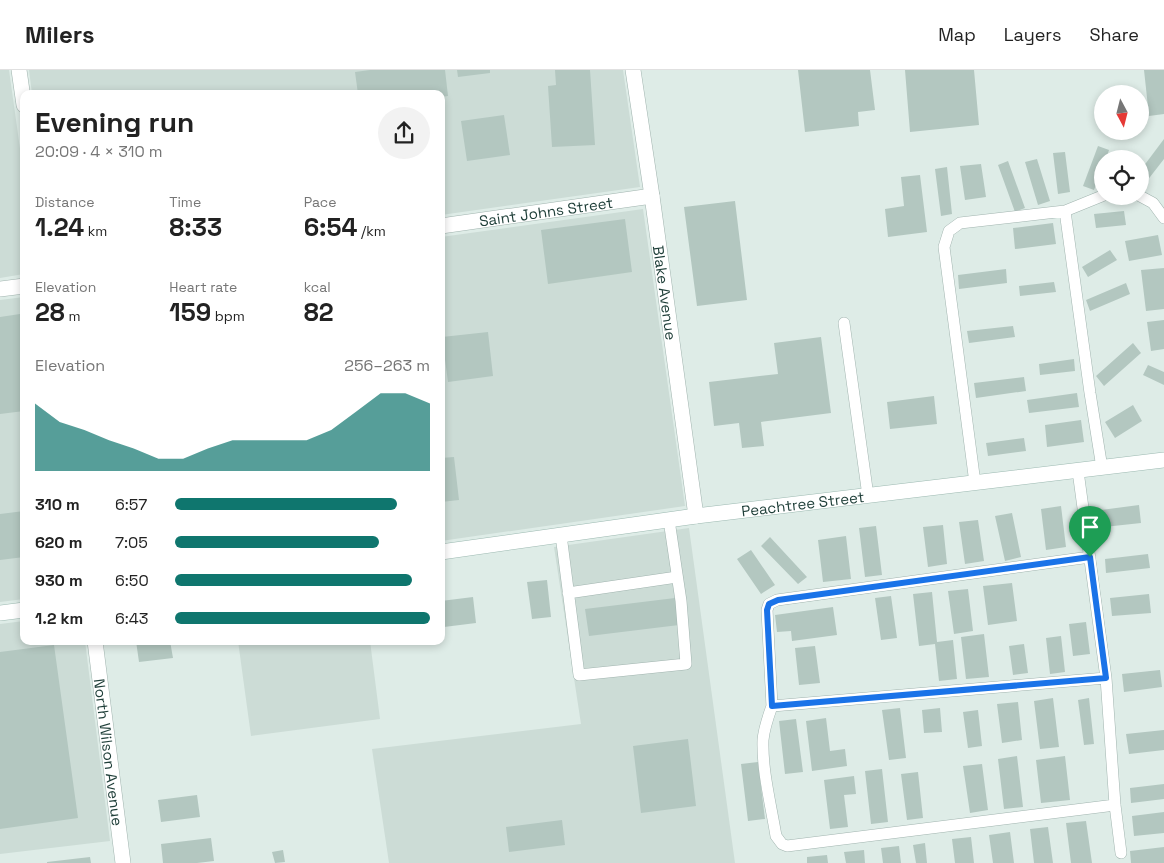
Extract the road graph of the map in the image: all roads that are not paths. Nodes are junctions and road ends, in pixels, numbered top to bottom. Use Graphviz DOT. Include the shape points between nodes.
graph roads {
  1 [pos="19,70"];
  2 [pos="633,70"];
  3 [pos="22,90"];
  4 [pos="652,196"];
  5 [pos="1094,199"];
  6 [pos="1149,201"];
  7 [pos="1065,211"];
  8 [pos="1164,218"];
  9 [pos="445,225"];
  10 [pos="20,286"];
  11 [pos="0,289"];
  12 [pos="844,323"];
  13 [pos="1164,460"];
  14 [pos="1102,468"];
  15 [pos="1078,471"];
  16 [pos="975,483"];
  17 [pos="868,496"];
  18 [pos="696,516"];
  19 [pos="669,520"];
  20 [pos="561,535"];
  21 [pos="445,551"];
  22 [pos="1090,557"];
  23 [pos="677,578"];
  24 [pos="568,593"];
  25 [pos="20,610"];
  26 [pos="0,613"];
  27 [pos="96,645"];
  28 [pos="1106,678"];
  29 [pos="772,706"];
  30 [pos="1115,806"];
  31 [pos="1121,853"];
  32 [pos="123,863"];
  1 -- 3 [label="street"];
  2 -- 4 [label="street, Blake Avenue"];
  4 -- 9 [label="street, Saint Johns Street"];
  4 -- 18 [label="street, Blake Avenue"];
  5 -- 7 [label="lane"];
  6 -- 8 [label="lane"];
  7 -- 14 [label="lane"];
  7 -- 16 [label="lane" via="960,223 949,231 944,246"];
  10 -- 11 [label="street"];
  12 -- 17 [label="lane"];
  13 -- 14 [label="street, Peachtree Street"];
  14 -- 15 [label="street, Peachtree Street"];
  15 -- 16 [label="street, Peachtree Street"];
  15 -- 22 [label="lane"];
  16 -- 17 [label="street, Peachtree Street"];
  17 -- 18 [label="street, Peachtree Street"];
  18 -- 19 [label="street, Peachtree Street"];
  19 -- 20 [label="street, Peachtree Street"];
  19 -- 23 [label="lane"];
  20 -- 21 [label="street, Peachtree Street"];
  20 -- 24 [label="lane"];
  22 -- 28 [label="lane"];
  22 -- 29 [label="lane" via="778,600 769,604"];
  23 -- 24 [label="lane"];
  23 -- 24 [label="lane" via="686,664 578,675"];
  25 -- 26 [label="street"];
  27 -- 32 [label="street, North Wilson Avenue"];
  28 -- 29 [label="lane"];
  28 -- 30 [label="lane"];
  29 -- 30 [label="lane" via="763,739 765,765 776,836 787,846"];
  30 -- 31 [label="lane"];
}
